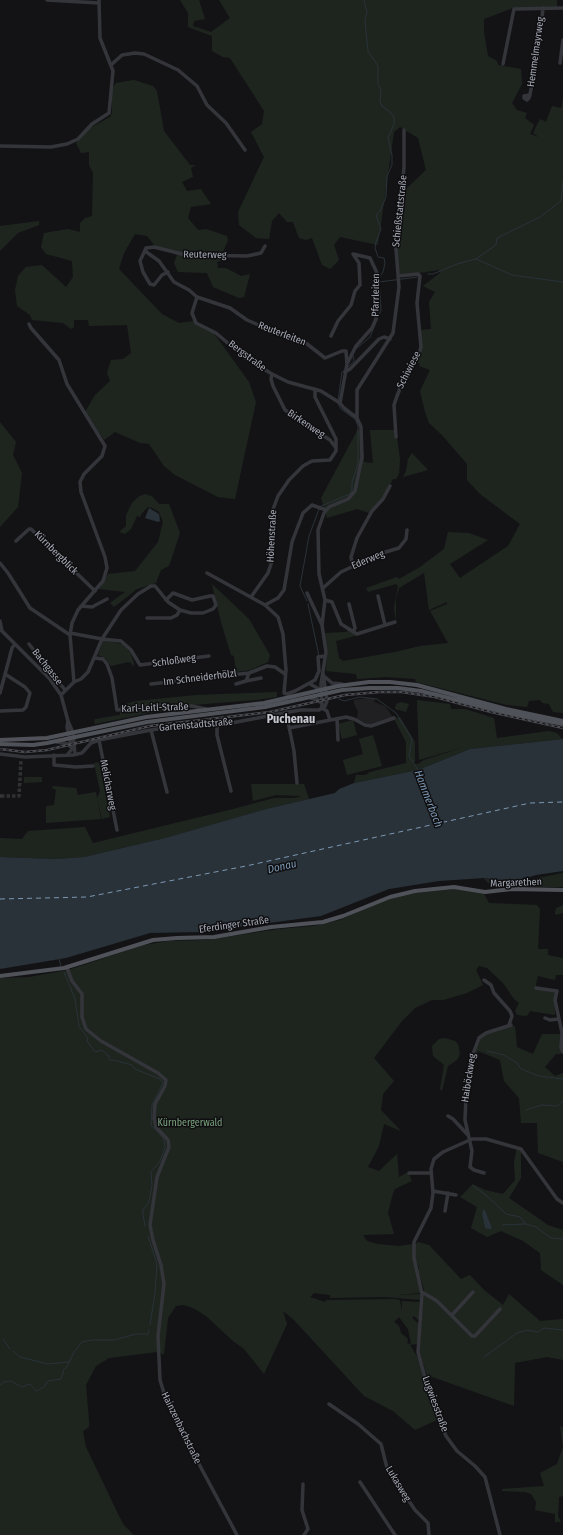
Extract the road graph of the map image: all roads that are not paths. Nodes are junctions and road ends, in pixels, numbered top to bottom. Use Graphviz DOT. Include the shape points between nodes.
graph roads {
  1 [pos="46,0"];
  2 [pos="99,1"];
  3 [pos="543,8"];
  4 [pos="563,8"];
  5 [pos="563,40"];
  6 [pos="560,62"];
  7 [pos="503,64"];
  8 [pos="111,65"];
  9 [pos="530,95"];
  10 [pos="404,130"];
  11 [pos="0,146"];
  12 [pos="245,150"];
  13 [pos="265,246"];
  14 [pos="145,252"];
  15 [pos="168,272"];
  16 [pos="399,278"];
  17 [pos="197,297"];
  18 [pos="29,324"];
  19 [pos="331,336"];
  20 [pos="390,339"];
  21 [pos="346,368"];
  22 [pos="272,374"];
  23 [pos="315,389"];
  24 [pos="339,403"];
  25 [pos="357,418"];
  26 [pos="396,438"];
  27 [pos="336,448"];
  28 [pos="390,486"];
  29 [pos="324,510"];
  30 [pos="407,530"];
  31 [pos="16,541"];
  32 [pos="0,563"];
  33 [pos="353,567"];
  34 [pos="207,573"];
  35 [pos="324,588"];
  36 [pos="95,591"];
  37 [pos="307,593"];
  38 [pos="378,596"];
  39 [pos="252,597"];
  40 [pos="107,599"];
  41 [pos="166,600"];
  42 [pos="326,600"];
  43 [pos="349,604"];
  44 [pos="265,605"];
  45 [pos="81,606"];
  46 [pos="180,610"];
  47 [pos="147,618"];
  48 [pos="0,621"];
  49 [pos="395,622"];
  50 [pos="385,625"];
  51 [pos="322,626"];
  52 [pos="1,631"];
  53 [pos="353,632"];
  54 [pos="70,634"];
  55 [pos="102,639"];
  56 [pos="15,644"];
  57 [pos="29,644"];
  58 [pos="209,656"];
  59 [pos="325,656"];
  60 [pos="95,658"];
  61 [pos="249,673"];
  62 [pos="5,674"];
  63 [pos="285,674"];
  64 [pos="324,674"];
  65 [pos="261,678"];
  66 [pos="246,681"];
  67 [pos="74,682"];
  68 [pos="151,684"];
  69 [pos="236,684"];
  70 [pos="310,684"];
  71 [pos="346,684"];
  72 [pos="323,689"];
  73 [pos="65,690"];
  74 [pos="295,691"];
  75 [pos="0,693"];
  76 [pos="324,694"];
  77 [pos="61,695"];
  78 [pos="292,697"];
  79 [pos="311,698"];
  80 [pos="322,706"];
  81 [pos="206,710"];
  82 [pos="0,711"];
  83 [pos="286,712"];
  84 [pos="337,718"];
  85 [pos="394,718"];
  86 [pos="330,720"];
  87 [pos="563,720"];
  88 [pos="68,721"];
  89 [pos="217,724"];
  90 [pos="563,724"];
  91 [pos="289,728"];
  92 [pos="151,730"];
  93 [pos="74,735"];
  94 [pos="69,736"];
  95 [pos="0,740"];
  96 [pos="99,740"];
  97 [pos="338,740"];
  98 [pos="57,742"];
  99 [pos="0,744"];
  100 [pos="72,748"];
  101 [pos="0,754"];
  102 [pos="75,754"];
  103 [pos="54,755"];
  104 [pos="67,755"];
  105 [pos="93,766"];
  106 [pos="297,783"];
  107 [pos="231,791"];
  108 [pos="167,792"];
  109 [pos="117,830"];
  110 [pos="469,889"];
  111 [pos="563,890"];
  112 [pos="67,968"];
  113 [pos="0,976"];
  114 [pos="484,980"];
  115 [pos="536,988"];
  116 [pos="557,991"];
  117 [pos="563,991"];
  118 [pos="547,1018"];
  119 [pos="558,1019"];
  120 [pos="563,1052"];
  121 [pos="448,1116"];
  122 [pos="468,1134"];
  123 [pos="469,1140"];
  124 [pos="409,1173"];
  125 [pos="431,1173"];
  126 [pos="484,1173"];
  127 [pos="432,1191"];
  128 [pos="448,1193"];
  129 [pos="456,1195"];
  130 [pos="563,1203"];
  131 [pos="445,1211"];
  132 [pos="422,1292"];
  133 [pos="473,1292"];
  134 [pos="500,1309"];
  135 [pos="452,1315"];
  136 [pos="329,1404"];
  137 [pos="360,1482"];
  138 [pos="303,1484"];
  139 [pos="237,1535"];
  140 [pos="304,1535"];
  141 [pos="395,1535"];
  142 [pos="429,1535"];
  143 [pos="500,1535"];
  1 -- 2 [label="street"];
  2 -- 8 [label="street" via="100,38"];
  3 -- 4 [label="street, Hemmelmayrweg"];
  3 -- 7 [label="street, Hemmelmayrweg" via="514,9"];
  3 -- 9 [label="street, Hemmelmayrweg" via="538,57"];
  5 -- 6 [label="street"];
  8 -- 11 [label="street" via="111,110 106,117 86,128 78,138 58,146"];
  8 -- 12 [label="street" via="122,55 135,53 144,54 178,70 196,86 207,105 226,123"];
  10 -- 16 [label="street, Schießstattstraße" via="404,167 396,249"];
  13 -- 14 [label="street, Reuterweg" via="261,253 247,256 186,255 154,247 147,248"];
  14 -- 15 [label="street" via="159,261"];
  14 -- 15 [label="street" via="140,258 150,284 154,285"];
  15 -- 17 [label="street" via="174,282 190,290"];
  16 -- 20 [label="street, Schießstattstraße" via="393,333"];
  16 -- 26 [label="street, Schiwiese" via="416,274 420,276 417,303 421,347 396,396"];
  17 -- 21 [label="street, Reuterleiten" via="230,308 263,327 302,340 325,358 342,350 346,351"];
  17 -- 22 [label="street, Bergstraße" via="192,313 196,323 216,333 244,357"];
  18 -- 36 [label="street" via="58,357 67,384 105,444 102,456 84,474 80,484 107,564 105,577"];
  19 -- 21 [label="street, Pfarrleiten" via="338,321 351,305 355,291 360,285 359,263 353,254 370,258 377,273 374,299 376,319 372,328 356,346"];
  20 -- 21 [label="street" via="378,339 350,369"];
  20 -- 25 [label="street, Schießstattstraße" via="358,387"];
  21 -- 24 [label="street"];
  22 -- 23 [label="street, Bergstraße" via="288,382"];
  22 -- 27 [label="street, Birkenweg" via="273,386 285,410 330,440"];
  23 -- 24 [label="street, Bergstraße"];
  23 -- 27 [label="street" via="315,397 333,431"];
  24 -- 25 [label="street, Bergstraße"];
  25 -- 29 [label="street, Schießstattstraße" via="361,427 362,457 355,491 351,497"];
  27 -- 39 [label="street, Höhenstraße" via="330,460 312,461 303,466 289,480 277,498 272,518 272,561 268,573"];
  28 -- 33 [label="street" via="354,546 351,557"];
  29 -- 35 [label="street" via="317,534 319,574"];
  29 -- 44 [label="street" via="312,505 298,523 283,593"];
  30 -- 33 [label="street, Ederweg" via="406,539 399,548 379,554"];
  31 -- 36 [label="street, Kürnbergblick" via="32,529"];
  32 -- 54 [label="street" via="30,608"];
  33 -- 35 [label="street, Ederweg" via="336,574"];
  34 -- 39 [label="street"];
  35 -- 42 [label="street"];
  36 -- 45 [label="street"];
  37 -- 51 [label="street"];
  38 -- 50 [label="street"];
  39 -- 44 [label="street"];
  40 -- 45 [label="street" via="92,607"];
  41 -- 46 [label="street"];
  41 -- 46 [label="street" via="176,592 192,600 213,596 216,605 203,613"];
  41 -- 55 [label="street" via="155,586 149,587 121,610"];
  42 -- 51 [label="street"];
  42 -- 53 [label="street" via="332,602 342,625"];
  43 -- 53 [label="street" via="355,628"];
  44 -- 63 [label="street" via="278,617 281,625"];
  45 -- 54 [label="street" via="73,620"];
  46 -- 47 [label="street" via="171,618"];
  48 -- 52 [label="street"];
  49 -- 50 [label="street"];
  50 -- 53 [label="street" via="360,634"];
  51 -- 59 [label="street"];
  52 -- 56 [label="street"];
  54 -- 55 [label="street"];
  54 -- 67 [label="street"];
  55 -- 58 [label="street, Schloßweg" via="121,641 131,650 140,665"];
  55 -- 60 [label="street"];
  56 -- 62 [label="street"];
  56 -- 77 [label="street" via="49,678"];
  57 -- 73 [label="street, Bachgasse"];
  59 -- 64 [label="street"];
  59 -- 70 [label="street" via="319,656 318,676"];
  60 -- 67 [label="street" via="85,676"];
  60 -- 81 [label="street, Karl-Leitl-Straße" via="103,659 107,664 118,710 147,706 192,706"];
  61 -- 63 [label="street, Im Schneiderhölzl" via="271,666"];
  61 -- 66 [label="street, Im Schneiderhölzl"];
  61 -- 68 [label="street, Im Schneiderhölzl"];
  62 -- 75 [label="street"];
  62 -- 82 [label="street" via="30,693 23,710"];
  63 -- 74 [label="street" via="284,691 287,694"];
  64 -- 71 [label="street" via="332,683"];
  64 -- 72 [label="street"];
  65 -- 66 [label="street, Im Schneiderhölzl"];
  66 -- 69 [label="street, Im Schneiderhölzl"];
  67 -- 73 [label="street"];
  70 -- 72 [label="street"];
  70 -- 74 [label="street"];
  71 -- 72 [label="main road"];
  71 -- 87 [label="main road" via="411,684 506,709"];
  72 -- 76 [label="street"];
  72 -- 78 [label="main road"];
  73 -- 77 [label="street"];
  74 -- 78 [label="street"];
  76 -- 79 [label="main road"];
  76 -- 80 [label="street" via="326,704"];
  76 -- 90 [label="main road" via="369,688 414,690"];
  77 -- 88 [label="street"];
  78 -- 81 [label="main road"];
  79 -- 80 [label="street" via="318,700"];
  79 -- 93 [label="main road"];
  80 -- 83 [label="street, Gartenstadtstraße" via="317,711 304,709"];
  80 -- 86 [label="street"];
  81 -- 93 [label="main road" via="146,717"];
  83 -- 89 [label="street, Gartenstadtstraße"];
  83 -- 91 [label="street"];
  84 -- 85 [label="street" via="350,717 365,726"];
  84 -- 86 [label="street"];
  84 -- 97 [label="street"];
  86 -- 91 [label="street"];
  88 -- 93 [label="street"];
  88 -- 94 [label="street"];
  89 -- 92 [label="street, Gartenstadtstraße" via="204,722"];
  89 -- 107 [label="street" via="217,735"];
  91 -- 106 [label="street"];
  92 -- 96 [label="street, Gartenstadtstraße"];
  92 -- 108 [label="street"];
  93 -- 94 [label="main road"];
  93 -- 102 [label="street"];
  94 -- 95 [label="main road"];
  94 -- 98 [label="main road"];
  94 -- 100 [label="street"];
  96 -- 102 [label="street, Gartenstadtstraße" via="90,744 82,753"];
  96 -- 109 [label="street, Melicharweg"];
  98 -- 99 [label="main road" via="33,745"];
  98 -- 100 [label="street"];
  100 -- 104 [label="street"];
  101 -- 103 [label="street" via="21,758"];
  102 -- 104 [label="street"];
  103 -- 104 [label="street"];
  103 -- 105 [label="street" via="54,765 76,768"];
  110 -- 111 [label="main road, Margarethen" via="485,892 512,889"];
  110 -- 112 [label="main road, Eferdinger Straße" via="450,887 407,893 384,899 333,920 317,923 214,938 153,940"];
  112 -- 113 [label="main road, Eferdinger Straße"];
  112 -- 139 [label="street, Hainzenbachstraße" via="72,981 82,994 82,1017 86,1029 101,1041 166,1080 155,1104 154,1118 156,1127 168,1140 169,1148 157,1177 150,1225 164,1284 158,1336 160,1380 168,1406"];
  114 -- 122 [label="street, Haiböckweg" via="491,985 494,993 512,1016 510,1025 486,1033 475,1047 464,1108"];
  115 -- 116 [label="street"];
  116 -- 117 [label="street"];
  116 -- 119 [label="street" via="555,1000"];
  118 -- 119 [label="street"];
  119 -- 120 [label="street" via="562,1032"];
  121 -- 122 [label="street"];
  122 -- 123 [label="street, Haiböckweg"];
  123 -- 125 [label="street" via="437,1155"];
  123 -- 126 [label="street, Haiböckweg" via="472,1152 471,1168"];
  123 -- 130 [label="street" via="486,1139 521,1149"];
  124 -- 125 [label="street"];
  125 -- 127 [label="street"];
  127 -- 128 [label="street"];
  127 -- 132 [label="street" via="431,1208 417,1234 414,1246 414,1258"];
  128 -- 129 [label="street"];
  128 -- 131 [label="street"];
  132 -- 135 [label="street"];
  132 -- 143 [label="street, Lugwiesstraße" via="418,1352 438,1419 457,1451 485,1477"];
  133 -- 135 [label="street"];
  134 -- 135 [label="street" via="475,1336 472,1336"];
  136 -- 142 [label="street, Lukasweg" via="381,1444 387,1468 412,1507 428,1523"];
  137 -- 141 [label="street"];
  138 -- 140 [label="street" via="302,1510 308,1528"];
}
